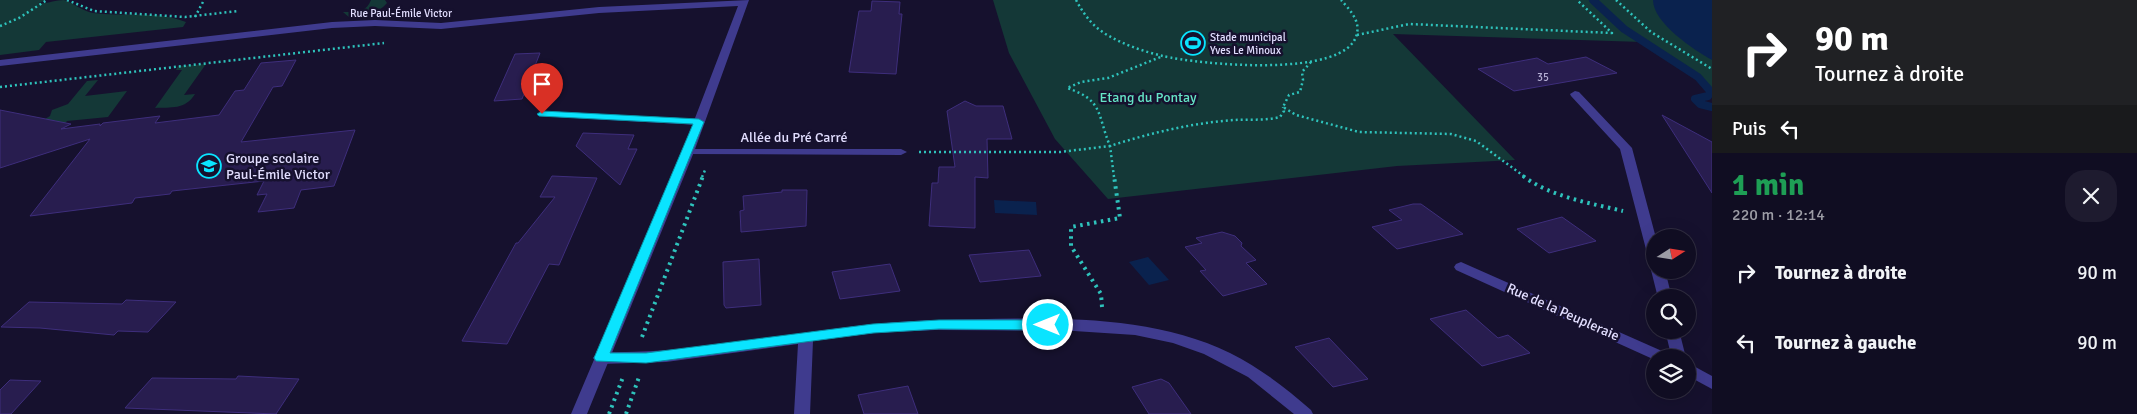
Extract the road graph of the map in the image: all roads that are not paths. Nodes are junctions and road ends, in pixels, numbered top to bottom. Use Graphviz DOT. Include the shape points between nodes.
graph roads {
  1 [pos="744,1"];
  2 [pos="0,63"];
  3 [pos="1575,94"];
  4 [pos="542,114"];
  5 [pos="699,122"];
  6 [pos="688,152"];
  7 [pos="901,152"];
  8 [pos="1648,229"];
  9 [pos="1460,267"];
  10 [pos="806,338"];
  11 [pos="1646,350"];
  12 [pos="601,358"];
  13 [pos="1696,374"];
  14 [pos="1712,383"];
  15 [pos="579,414"];
  16 [pos="802,414"];
  17 [pos="1305,414"];
  1 -- 2 [label="street, Rue Paul-Émile Victor" via="598,10 441,26 332,25"];
  1 -- 5 [label="street"];
  3 -- 8 [label="street" via="1626,148"];
  4 -- 5 [label="street"];
  5 -- 6 [label="street"];
  6 -- 7 [label="street, Allée du Pré Carré"];
  6 -- 12 [label="street"];
  9 -- 11 [label="street, Rue de la Peupleraie"];
  10 -- 12 [label="street" via="646,358"];
  10 -- 16 [label="street"];
  10 -- 17 [label="street" via="873,328 939,324 1136,329 1169,336 1255,373"];
  12 -- 15 [label="street"];
  13 -- 14 [label="street"];
}
